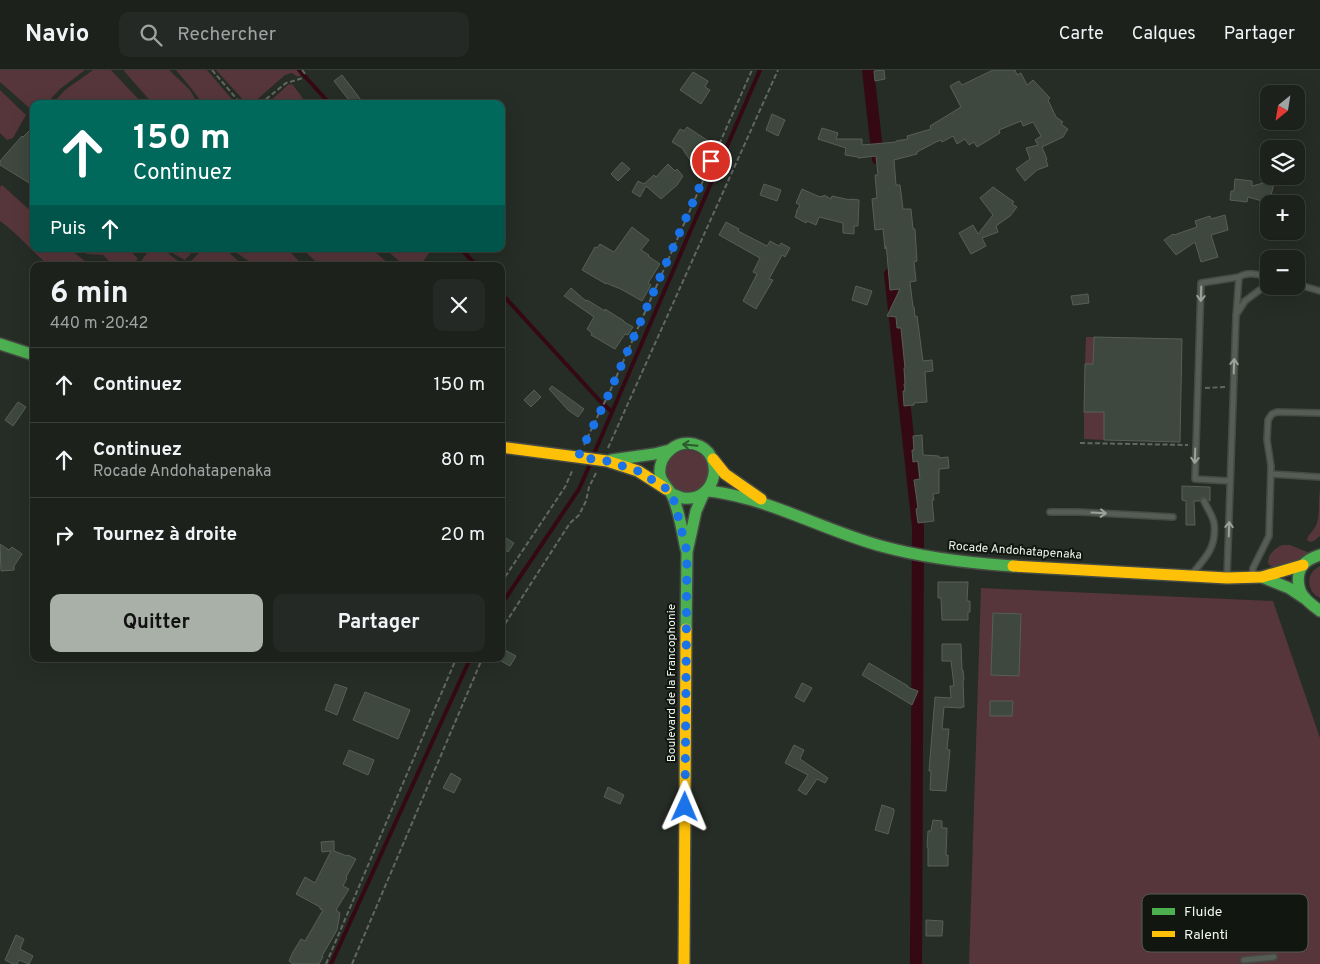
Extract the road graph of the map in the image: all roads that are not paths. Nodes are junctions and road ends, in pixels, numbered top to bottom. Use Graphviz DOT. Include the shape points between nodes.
graph roads {
  1 [pos="1260,276"];
  2 [pos="1239,277"];
  3 [pos="1305,287"];
  4 [pos="1260,290"];
  5 [pos="1320,291"];
  6 [pos="1236,316"];
  7 [pos="0,344"];
  8 [pos="30,354"];
  9 [pos="1320,413"];
  10 [pos="505,448"];
  11 [pos="670,450"];
  12 [pos="712,457"];
  13 [pos="603,461"];
  14 [pos="1271,474"];
  15 [pos="1320,477"];
  16 [pos="1195,479"];
  17 [pos="1230,481"];
  18 [pos="1198,486"];
  19 [pos="670,492"];
  20 [pos="705,493"];
  21 [pos="1204,501"];
  22 [pos="774,507"];
  23 [pos="1050,512"];
  24 [pos="1172,517"];
  25 [pos="687,552"];
  26 [pos="1318,556"];
  27 [pos="1303,565"];
  28 [pos="1191,575"];
  29 [pos="1257,577"];
  30 [pos="1227,578"];
  31 [pos="1304,598"];
  32 [pos="1318,608"];
  33 [pos="1274,957"];
  34 [pos="1244,960"];
  35 [pos="684,964"];
  1 -- 2 [label="lane"];
  2 -- 6 [label="lane"];
  2 -- 16 [label="lane, one-way" via="1201,283"];
  3 -- 5 [label="lane"];
  4 -- 6 [label="lane" via="1245,301"];
  17 -- 6 [label="lane, one-way"];
  7 -- 8 [label="main road"];
  9 -- 14 [label="lane" via="1277,412 1270,416 1267,440"];
  10 -- 13 [label="main road"];
  12 -- 11 [label="main road, one-way" via="700,446 692,444 676,445"];
  11 -- 13 [label="main road"];
  11 -- 19 [label="main road" via="664,456 660,473"];
  12 -- 20 [label="main road" via="715,475"];
  12 -- 22 [label="main road" via="725,474"];
  13 -- 19 [label="main road" via="638,471"];
  14 -- 15 [label="lane"];
  14 -- 29 [label="lane" via="1269,536 1253,568"];
  16 -- 17 [label="lane"];
  16 -- 18 [label="lane"];
  30 -- 17 [label="lane, one-way"];
  19 -- 20 [label="main road" via="683,498"];
  19 -- 25 [label="main road"];
  20 -- 22 [label="main road" via="722,492"];
  20 -- 25 [label="main road" via="696,511"];
  21 -- 28 [label="lane" via="1214,522 1213,544 1209,554"];
  22 -- 28 [label="main road, Rocade Andohatapenaka" via="881,546 940,559 1010,566"];
  23 -- 24 [label="lane, one-way"];
  25 -- 35 [label="main road, Boulevard de la Francophonie"];
  26 -- 27 [label="main road"];
  27 -- 29 [label="main road"];
  27 -- 31 [label="main road" via="1298,582"];
  28 -- 30 [label="main road, Rocade Andohatapenaka"];
  29 -- 30 [label="main road, Rocade Andohatapenaka"];
  29 -- 31 [label="main road" via="1290,588"];
  31 -- 32 [label="main road"];
  33 -- 34 [label="lane"];
}
